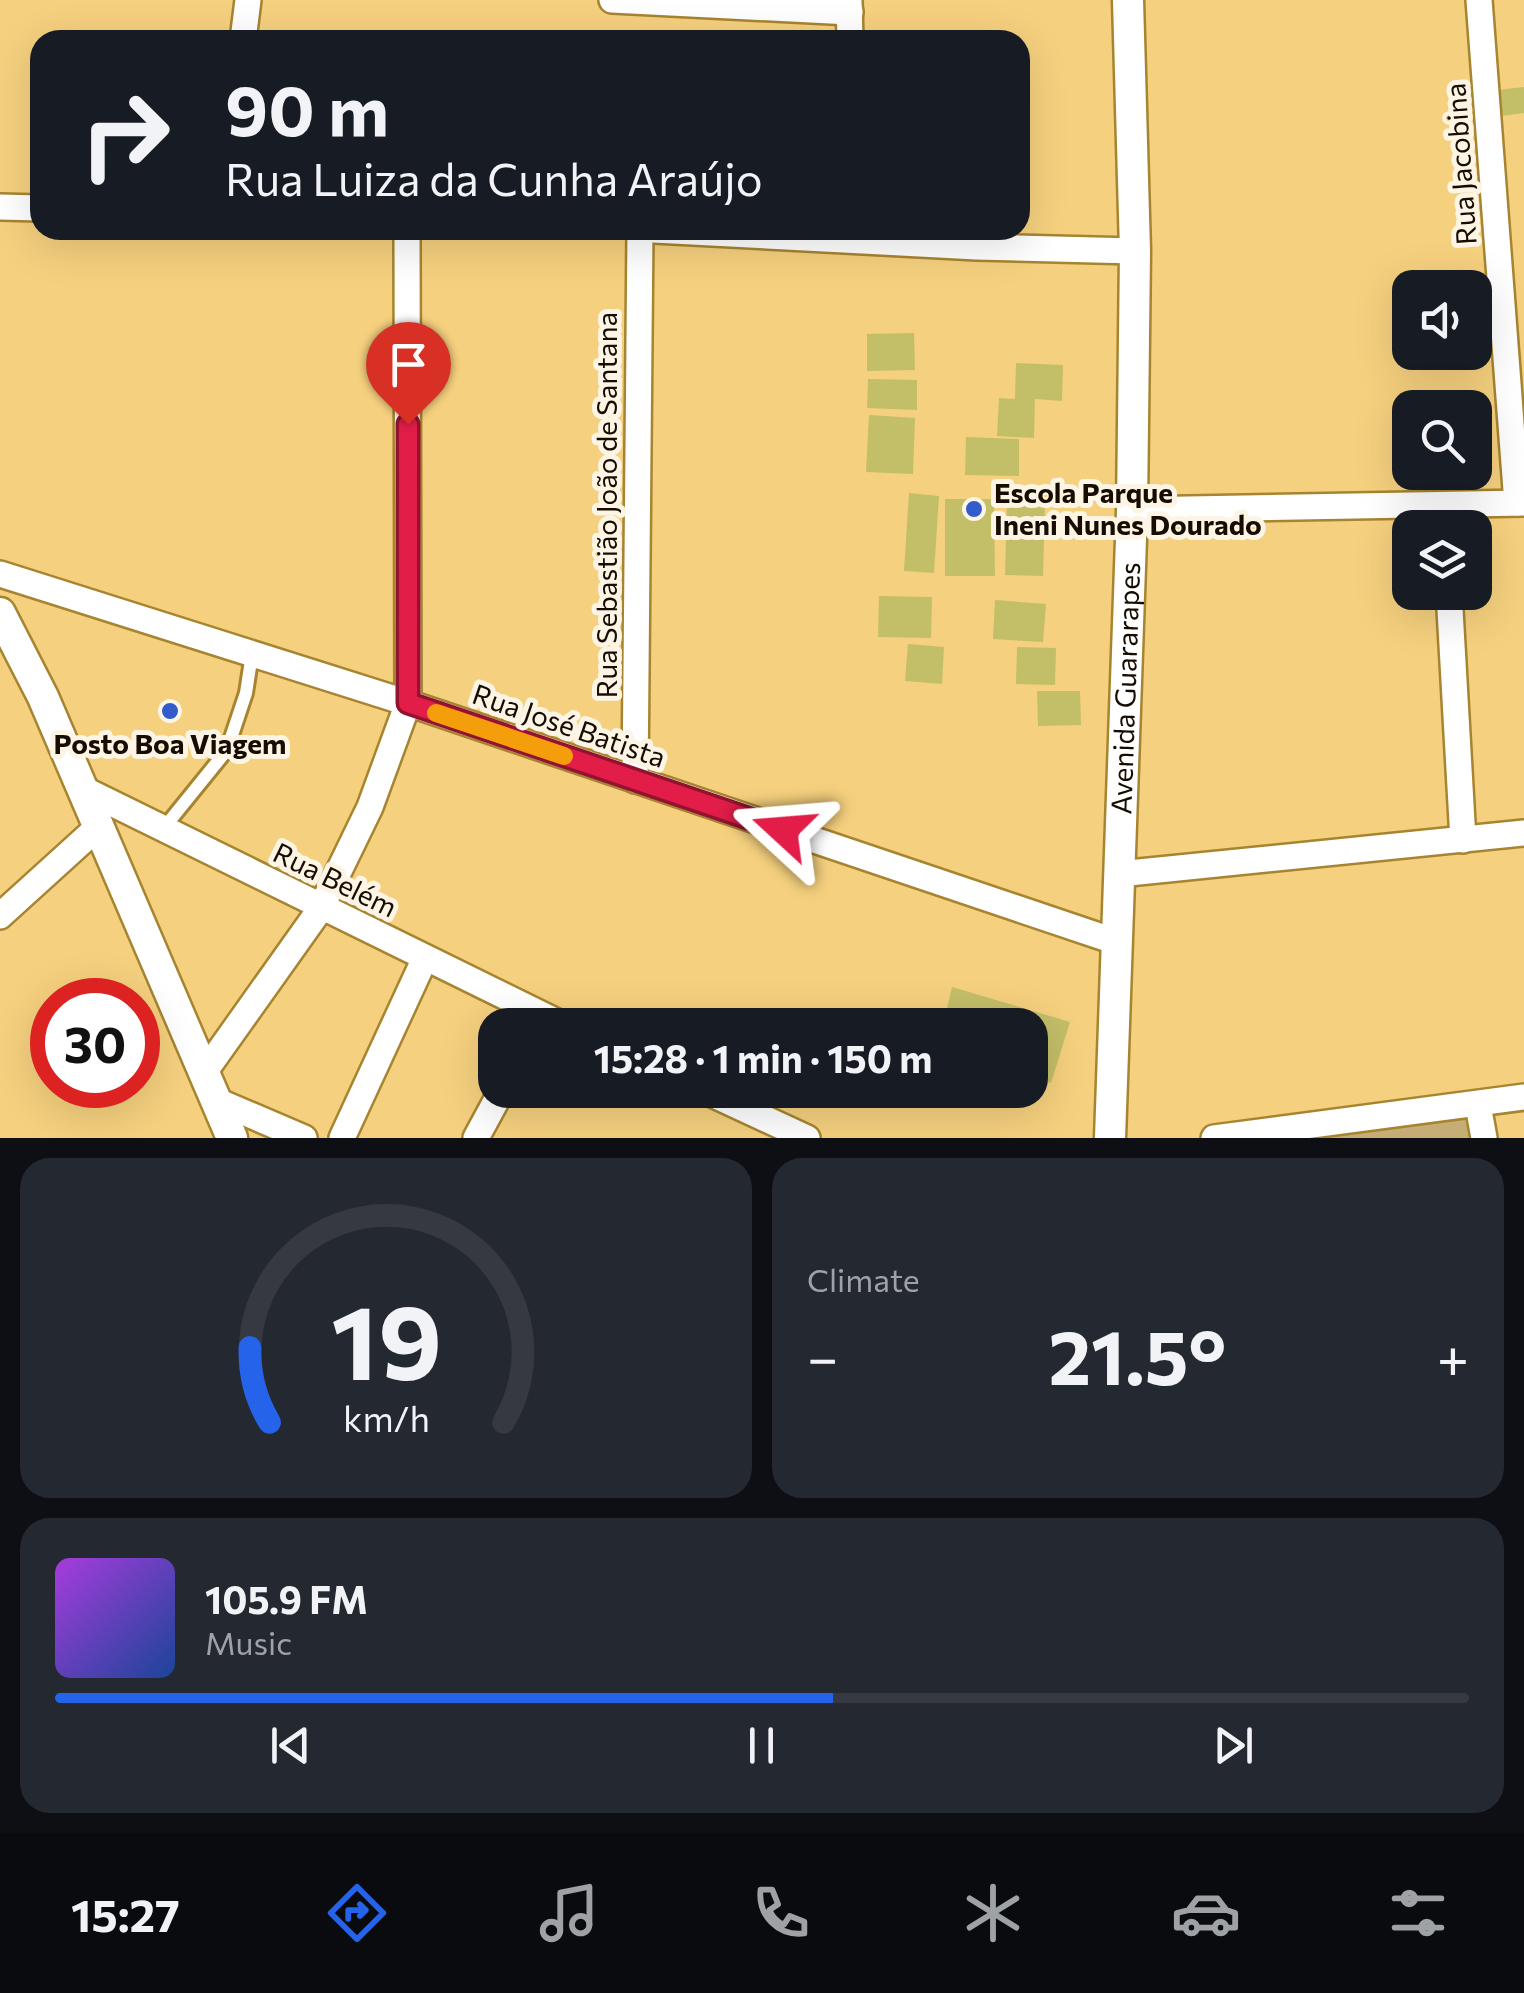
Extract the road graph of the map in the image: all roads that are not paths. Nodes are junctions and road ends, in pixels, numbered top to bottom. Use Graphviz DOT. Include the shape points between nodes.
graph roads {
  1 [pos="248,0"];
  2 [pos="612,0"];
  3 [pos="632,0"];
  4 [pos="1128,0"];
  5 [pos="1479,0"];
  6 [pos="849,6"];
  7 [pos="245,30"];
  8 [pos="0,207"];
  9 [pos="30,208"];
  10 [pos="407,240"];
  11 [pos="640,240"];
  12 [pos="937,240"];
  13 [pos="1136,251"];
  14 [pos="1520,503"];
  15 [pos="1132,510"];
  16 [pos="1480,510"];
  17 [pos="1392,515"];
  18 [pos="0,574"];
  19 [pos="1450,610"];
  20 [pos="0,613"];
  21 [pos="252,654"];
  22 [pos="408,703"];
  23 [pos="635,780"];
  24 [pos="81,788"];
  25 [pos="98,827"];
  26 [pos="162,829"];
  27 [pos="1524,833"];
  28 [pos="1464,840"];
  29 [pos="1119,874"];
  30 [pos="321,908"];
  31 [pos="0,916"];
  32 [pos="1116,942"];
  33 [pos="424,958"];
  34 [pos="521,1008"];
  35 [pos="209,1087"];
  36 [pos="1524,1096"];
  37 [pos="1478,1105"];
  38 [pos="492,1108"];
  39 [pos="742,1108"];
  40 [pos="1283,1134"];
  41 [pos="232,1138"];
  42 [pos="304,1138"];
  43 [pos="342,1138"];
  44 [pos="476,1138"];
  45 [pos="806,1138"];
  46 [pos="1110,1138"];
  47 [pos="1214,1138"];
  48 [pos="1484,1138"];
  1 -- 7 [label="street"];
  2 -- 3 [label="street"];
  3 -- 6 [label="street"];
  4 -- 13 [label="street, Avenida Guararapes"];
  5 -- 14 [label="street, Rua Jacobina"];
  8 -- 9 [label="street"];
  10 -- 22 [label="street"];
  11 -- 23 [label="street, Rua Sebastião João de Santana"];
  12 -- 13 [label="street"];
  13 -- 15 [label="street, Avenida Guararapes"];
  14 -- 16 [label="street"];
  15 -- 17 [label="street"];
  15 -- 29 [label="street, Avenida Guararapes"];
  18 -- 21 [label="street, Rua José Batista"];
  19 -- 28 [label="street"];
  20 -- 24 [label="street"];
  21 -- 22 [label="street, Rua José Batista"];
  21 -- 26 [label="lane" via="227,750"];
  22 -- 23 [label="street, Rua José Batista"];
  22 -- 30 [label="street" via="370,808"];
  23 -- 32 [label="street, Rua José Batista"];
  24 -- 25 [label="street"];
  24 -- 26 [label="street, Rua Belém"];
  25 -- 31 [label="street"];
  25 -- 35 [label="street"];
  26 -- 30 [label="street, Rua Belém"];
  27 -- 28 [label="street"];
  28 -- 29 [label="street"];
  29 -- 32 [label="street, Avenida Guararapes"];
  30 -- 33 [label="street, Rua Belém"];
  30 -- 35 [label="street"];
  32 -- 46 [label="street, Avenida Guararapes"];
  33 -- 34 [label="street, Rua Belém"];
  33 -- 43 [label="street"];
  35 -- 41 [label="street"];
  35 -- 42 [label="street"];
  36 -- 37 [label="street"];
  37 -- 40 [label="street"];
  37 -- 48 [label="street"];
  38 -- 44 [label="street"];
  39 -- 45 [label="street"];
  40 -- 47 [label="street"];
}
